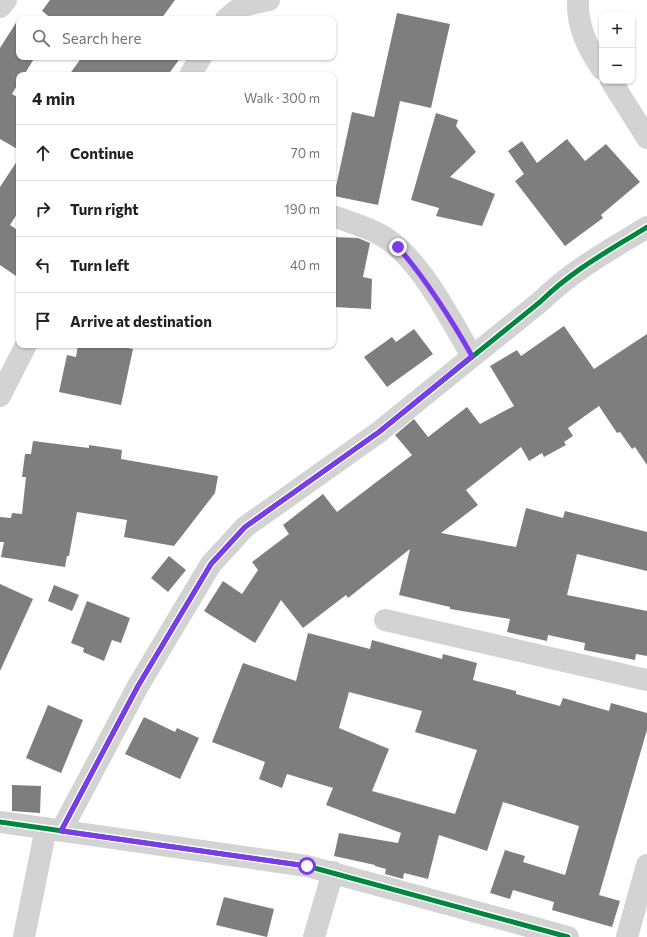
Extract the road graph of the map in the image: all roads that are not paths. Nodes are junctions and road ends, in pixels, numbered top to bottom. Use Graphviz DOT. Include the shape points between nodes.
graph roads {
  1 [pos="6,0"];
  2 [pos="269,0"];
  3 [pos="578,0"];
  4 [pos="0,8"];
  5 [pos="230,16"];
  6 [pos="199,60"];
  7 [pos="599,64"];
  8 [pos="192,72"];
  9 [pos="612,84"];
  10 [pos="647,138"];
  11 [pos="336,217"];
  12 [pos="647,227"];
  13 [pos="24,348"];
  14 [pos="472,356"];
  15 [pos="0,396"];
  16 [pos="384,620"];
  17 [pos="647,680"];
  18 [pos="0,822"];
  19 [pos="54,829"];
  20 [pos="647,865"];
  21 [pos="333,872"];
  22 [pos="560,936"];
  23 [pos="24,937"];
  24 [pos="314,937"];
  25 [pos="627,937"];
  1 -- 4 [label="street"];
  2 -- 5 [label="street" via="242,6"];
  3 -- 7 [label="street" via="578,13 588,48"];
  6 -- 8 [label="street"];
  9 -- 10 [label="street"];
  11 -- 14 [label="street" via="381,235 398,247 421,274"];
  12 -- 14 [label="street" via="561,281 540,302"];
  13 -- 15 [label="street"];
  14 -- 19 [label="street" via="379,432 245,527 211,564"];
  16 -- 17 [label="street"];
  18 -- 19 [label="street"];
  19 -- 21 [label="street"];
  19 -- 23 [label="street"];
  20 -- 25 [label="street"];
  21 -- 22 [label="street"];
  21 -- 24 [label="street"];
}
